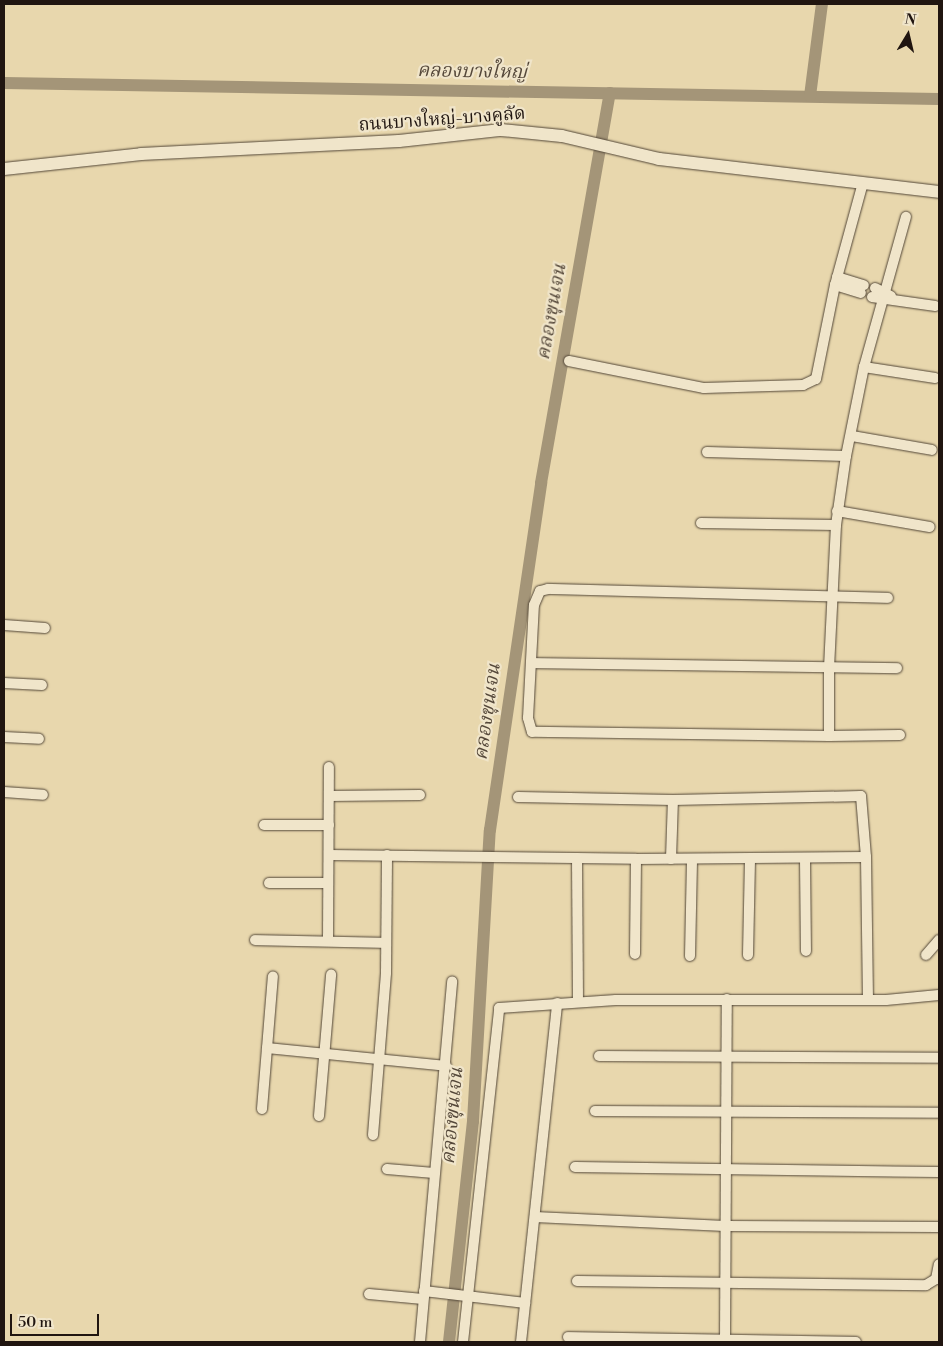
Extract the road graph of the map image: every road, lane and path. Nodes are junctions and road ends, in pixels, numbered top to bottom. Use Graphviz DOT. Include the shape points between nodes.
graph roads {
  1 [pos="4,170"];
  2 [pos="862,186"];
  3 [pos="939,192"];
  4 [pos="906,217"];
  5 [pos="836,281"];
  6 [pos="862,289"];
  7 [pos="873,292"];
  8 [pos="884,296"];
  9 [pos="935,306"];
  10 [pos="569,362"];
  11 [pos="864,367"];
  12 [pos="936,378"];
  13 [pos="852,436"];
  14 [pos="932,450"];
  15 [pos="707,452"];
  16 [pos="846,456"];
  17 [pos="838,511"];
  18 [pos="701,523"];
  19 [pos="836,526"];
  20 [pos="930,527"];
  21 [pos="832,596"];
  22 [pos="888,598"];
  23 [pos="4,625"];
  24 [pos="46,628"];
  25 [pos="532,663"];
  26 [pos="829,668"];
  27 [pos="897,668"];
  28 [pos="4,683"];
  29 [pos="42,686"];
  30 [pos="900,735"];
  31 [pos="829,736"];
  32 [pos="4,737"];
  33 [pos="39,739"];
  34 [pos="329,767"];
  35 [pos="4,792"];
  36 [pos="43,795"];
  37 [pos="420,795"];
  38 [pos="330,796"];
  39 [pos="518,798"];
  40 [pos="673,800"];
  41 [pos="264,825"];
  42 [pos="330,825"];
  43 [pos="328,855"];
  44 [pos="387,855"];
  45 [pos="866,857"];
  46 [pos="577,858"];
  47 [pos="636,859"];
  48 [pos="671,859"];
  49 [pos="692,859"];
  50 [pos="750,860"];
  51 [pos="805,860"];
  52 [pos="269,883"];
  53 [pos="328,883"];
  54 [pos="255,940"];
  55 [pos="939,940"];
  56 [pos="328,941"];
  57 [pos="386,943"];
  58 [pos="806,951"];
  59 [pos="635,954"];
  60 [pos="748,955"];
  61 [pos="926,955"];
  62 [pos="690,956"];
  63 [pos="331,975"];
  64 [pos="273,976"];
  65 [pos="452,981"];
  66 [pos="939,995"];
  67 [pos="727,999"];
  68 [pos="868,1000"];
  69 [pos="578,1001"];
  70 [pos="557,1003"];
  71 [pos="267,1048"];
  72 [pos="326,1052"];
  73 [pos="599,1056"];
  74 [pos="725,1056"];
  75 [pos="381,1058"];
  76 [pos="939,1058"];
  77 [pos="446,1066"];
  78 [pos="262,1109"];
  79 [pos="595,1111"];
  80 [pos="725,1114"];
  81 [pos="939,1114"];
  82 [pos="319,1116"];
  83 [pos="373,1135"];
  84 [pos="575,1167"];
  85 [pos="387,1169"];
  86 [pos="725,1170"];
  87 [pos="939,1172"];
  88 [pos="434,1173"];
  89 [pos="535,1217"];
  90 [pos="725,1226"];
  91 [pos="939,1227"];
  92 [pos="939,1264"];
  93 [pos="577,1281"];
  94 [pos="725,1283"];
  95 [pos="369,1294"];
  96 [pos="424,1295"];
  97 [pos="465,1296"];
  98 [pos="525,1303"];
  99 [pos="568,1337"];
  100 [pos="591,1340"];
  101 [pos="725,1341"];
  102 [pos="420,1342"];
  103 [pos="463,1342"];
  104 [pos="521,1342"];
  105 [pos="856,1342"];
  1 -- 2 [label="street, ถนนบางใหญ่-บางคูลัด" via="117,156 399,141 501,130 531,131 659,159"];
  2 -- 3 [label="street, ถนนบางใหญ่-บางคูลัด"];
  2 -- 5 [label="street"];
  4 -- 8 [label="street"];
  5 -- 6 [label="street"];
  5 -- 10 [label="street" via="816,379 803,385 694,388"];
  7 -- 8 [label="street"];
  8 -- 9 [label="street"];
  8 -- 11 [label="street"];
  11 -- 12 [label="street"];
  11 -- 13 [label="street"];
  13 -- 14 [label="street"];
  13 -- 16 [label="street"];
  15 -- 16 [label="street"];
  16 -- 17 [label="street"];
  17 -- 19 [label="street"];
  17 -- 20 [label="street"];
  18 -- 19 [label="street"];
  19 -- 21 [label="street"];
  21 -- 22 [label="street"];
  21 -- 25 [label="street" via="548,589 540,591 534,605"];
  21 -- 26 [label="street"];
  23 -- 24 [label="street"];
  25 -- 26 [label="street"];
  25 -- 31 [label="street" via="528,718 532,732"];
  26 -- 27 [label="street"];
  26 -- 31 [label="street"];
  28 -- 29 [label="street"];
  30 -- 31 [label="street"];
  32 -- 33 [label="street"];
  34 -- 38 [label="street"];
  35 -- 36 [label="street"];
  37 -- 38 [label="street"];
  38 -- 42 [label="street"];
  39 -- 40 [label="street"];
  40 -- 45 [label="street" via="861,796"];
  40 -- 48 [label="street"];
  41 -- 42 [label="street"];
  42 -- 43 [label="street"];
  43 -- 44 [label="street"];
  43 -- 53 [label="street"];
  44 -- 46 [label="street"];
  44 -- 57 [label="street"];
  45 -- 51 [label="street"];
  45 -- 68 [label="street"];
  46 -- 47 [label="street"];
  46 -- 69 [label="street"];
  47 -- 48 [label="street"];
  47 -- 59 [label="street"];
  48 -- 49 [label="street"];
  49 -- 50 [label="street"];
  49 -- 62 [label="street"];
  50 -- 51 [label="street"];
  50 -- 60 [label="street"];
  51 -- 58 [label="street"];
  52 -- 53 [label="street"];
  53 -- 56 [label="street"];
  54 -- 56 [label="street"];
  55 -- 61 [label="street"];
  56 -- 57 [label="street"];
  57 -- 75 [label="street"];
  63 -- 72 [label="street"];
  64 -- 71 [label="street"];
  65 -- 77 [label="street"];
  66 -- 68 [label="street"];
  67 -- 68 [label="street"];
  67 -- 69 [label="street"];
  67 -- 74 [label="street"];
  69 -- 70 [label="street"];
  70 -- 89 [label="street"];
  70 -- 97 [label="street" via="506,1006 496,1013"];
  71 -- 72 [label="street"];
  71 -- 78 [label="street"];
  72 -- 75 [label="street"];
  72 -- 82 [label="street"];
  73 -- 74 [label="street"];
  74 -- 76 [label="street"];
  74 -- 80 [label="street"];
  75 -- 77 [label="street"];
  75 -- 83 [label="street"];
  77 -- 88 [label="street"];
  79 -- 80 [label="street"];
  80 -- 81 [label="street"];
  80 -- 86 [label="street"];
  84 -- 86 [label="street"];
  85 -- 88 [label="street"];
  86 -- 87 [label="street"];
  86 -- 90 [label="street"];
  88 -- 96 [label="street"];
  89 -- 90 [label="street"];
  89 -- 98 [label="street"];
  90 -- 91 [label="street"];
  90 -- 94 [label="street"];
  92 -- 94 [label="street" via="936,1279 926,1284"];
  93 -- 94 [label="street"];
  94 -- 101 [label="street"];
  95 -- 96 [label="street"];
  96 -- 97 [label="street"];
  96 -- 102 [label="street"];
  97 -- 98 [label="street"];
  97 -- 103 [label="street"];
  98 -- 104 [label="street"];
  99 -- 100 [label="street"];
  100 -- 101 [label="street"];
  101 -- 105 [label="street"];
}
